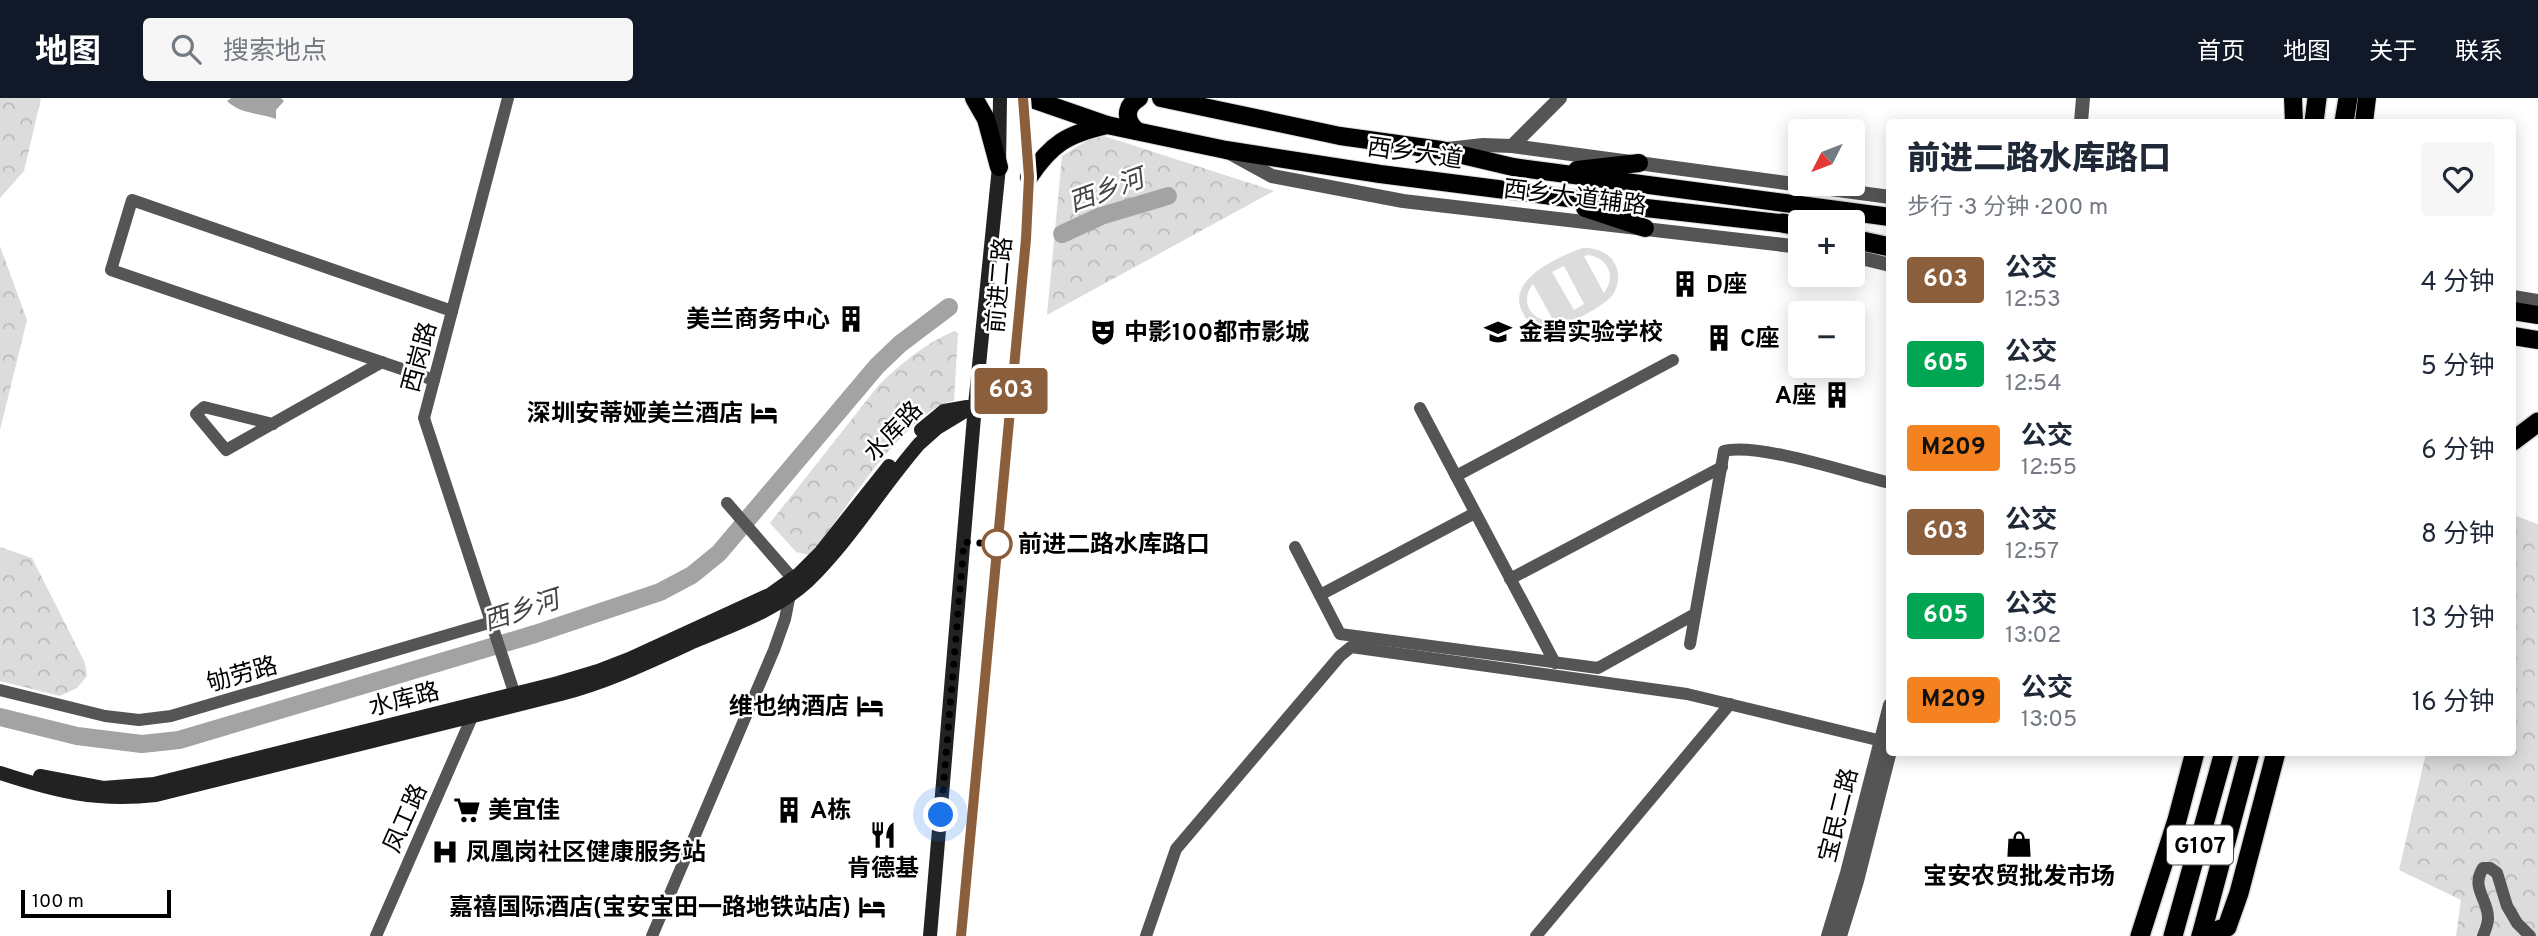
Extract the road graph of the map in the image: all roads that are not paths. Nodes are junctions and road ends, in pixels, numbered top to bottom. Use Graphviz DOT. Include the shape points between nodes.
graph roads {
  1 [pos="508,98"];
  2 [pos="974,98"];
  3 [pos="1000,98"];
  4 [pos="1023,98"];
  5 [pos="1029,98"];
  6 [pos="1139,98"];
  7 [pos="1161,98"];
  8 [pos="1560,98"];
  9 [pos="2083,98"];
  10 [pos="2317,98"];
  11 [pos="2348,98"];
  12 [pos="2367,98"];
  13 [pos="2293,99"];
  14 [pos="2081,119"];
  15 [pos="2292,119"];
  16 [pos="2314,119"];
  17 [pos="2344,119"];
  18 [pos="2364,119"];
  19 [pos="1107,125"];
  20 [pos="1138,131"];
  21 [pos="1512,146"];
  22 [pos="1226,150"];
  23 [pos="1441,150"];
  24 [pos="1639,163"];
  25 [pos="999,167"];
  26 [pos="1550,173"];
  27 [pos="1029,177"];
  28 [pos="1545,195"];
  29 [pos="1886,196"];
  30 [pos="1886,216"];
  31 [pos="1788,224"];
  32 [pos="1645,228"];
  33 [pos="1865,235"];
  34 [pos="1886,237"];
  35 [pos="1865,242"];
  36 [pos="1788,245"];
  37 [pos="1886,246"];
  38 [pos="1865,259"];
  39 [pos="1886,264"];
  40 [pos="2516,297"];
  41 [pos="2538,301"];
  42 [pos="452,311"];
  43 [pos="2516,311"];
  44 [pos="2538,315"];
  45 [pos="2516,336"];
  46 [pos="2538,340"];
  47 [pos="1674,360"];
  48 [pos="382,362"];
  49 [pos="434,380"];
  50 [pos="975,405"];
  51 [pos="1420,408"];
  52 [pos="2538,422"];
  53 [pos="273,424"];
  54 [pos="2516,439"];
  55 [pos="1722,467"];
  56 [pos="1455,476"];
  57 [pos="1886,482"];
  58 [pos="727,503"];
  59 [pos="1475,513"];
  60 [pos="1294,547"];
  61 [pos="793,579"];
  62 [pos="1510,579"];
  63 [pos="790,594"];
  64 [pos="1320,595"];
  65 [pos="1695,614"];
  66 [pos="492,622"];
  67 [pos="1690,645"];
  68 [pos="1555,663"];
  69 [pos="0,690"];
  70 [pos="516,699"];
  71 [pos="1730,704"];
  72 [pos="472,717"];
  73 [pos="1886,745"];
  74 [pos="1886,748"];
  75 [pos="1886,750"];
  76 [pos="2194,756"];
  77 [pos="2223,756"];
  78 [pos="2249,756"];
  79 [pos="2275,756"];
  80 [pos="0,763"];
  81 [pos="0,773"];
  82 [pos="376,936"];
  83 [pos="652,936"];
  84 [pos="930,936"];
  85 [pos="961,936"];
  86 [pos="1146,936"];
  87 [pos="1536,936"];
  88 [pos="1828,936"];
  89 [pos="1840,936"];
  90 [pos="2140,936"];
  91 [pos="2173,936"];
  92 [pos="2201,936"];
  93 [pos="2483,936"];
  94 [pos="2530,936"];
  1 -- 42 [label="street, 西岗路"];
  2 -- 25 [label="main road"];
  3 -- 25 [label="main road, 前进二路"];
  4 -- 27 [label="main road, 前进二路"];
  5 -- 19 [label="main road, 西乡大道"];
  6 -- 20 [label="main road" via="1128,114"];
  7 -- 23 [label="main road, 西乡大道" via="1340,136"];
  8 -- 21 [label="street"];
  9 -- 14 [label="street"];
  10 -- 16 [label="highway"];
  11 -- 17 [label="highway"];
  12 -- 18 [label="main road"];
  13 -- 15 [label="main road"];
  19 -- 20 [label="main road, 西乡大道"];
  19 -- 27 [label="main road" via="1058,142"];
  20 -- 22 [label="main road, 西乡大道"];
  21 -- 23 [label="street, 西乡大道辅路"];
  21 -- 24 [label="street, 西乡大道辅路"];
  22 -- 28 [label="main road, 西乡大道"];
  22 -- 32 [label="street, 西乡大道辅路" via="1272,176 1292,181 1403,201"];
  23 -- 26 [label="main road, 西乡大道"];
  24 -- 26 [label="main road"];
  24 -- 29 [label="street, 西乡大道辅路"];
  25 -- 50 [label="main road, 前进二路"];
  26 -- 30 [label="main road, 西乡大道"];
  27 -- 85 [label="main road, 前进二路"];
  28 -- 31 [label="main road, 西乡大道"];
  28 -- 32 [label="main road"];
  32 -- 36 [label="street, 西乡大道辅路"];
  33 -- 34 [label="main road"];
  35 -- 37 [label="highway"];
  38 -- 39 [label="street"];
  40 -- 41 [label="street"];
  42 -- 48 [label="street" via="132,200 111,270"];
  42 -- 49 [label="street, 西岗路"];
  43 -- 44 [label="main road"];
  45 -- 46 [label="main road"];
  47 -- 56 [label="street"];
  48 -- 49 [label="street"];
  48 -- 53 [label="street"];
  49 -- 66 [label="street, 西岗路" via="424,418"];
  50 -- 61 [label="main road, 水库路" via="944,411 913,437 820,554"];
  50 -- 63 [label="main road, 水库路" via="919,444 828,560"];
  50 -- 84 [label="main road, 前进二路"];
  51 -- 56 [label="street"];
  52 -- 54 [label="highway"];
  53 -- 53 [label="street" via="226,450 196,414 204,407"];
  55 -- 57 [label="street" via="1724,451 1737,448"];
  55 -- 62 [label="street"];
  55 -- 65 [label="street"];
  56 -- 59 [label="street"];
  58 -- 61 [label="street"];
  59 -- 62 [label="street"];
  59 -- 64 [label="street"];
  60 -- 64 [label="street"];
  61 -- 63 [label="street"];
  61 -- 70 [label="main road, 水库路" via="744,608 629,659"];
  62 -- 68 [label="street"];
  63 -- 70 [label="main road, 水库路" via="748,618 633,669 567,693"];
  63 -- 83 [label="street" via="774,650"];
  64 -- 68 [label="street" via="1340,634"];
  65 -- 67 [label="street"];
  65 -- 68 [label="street" via="1598,668"];
  66 -- 69 [label="street, 劬劳路" via="171,716 139,720 106,716"];
  66 -- 70 [label="street, 西岗路"];
  70 -- 72 [label="main road, 水库路"];
  70 -- 80 [label="main road, 水库路" via="132,787 70,783"];
  71 -- 73 [label="street"];
  71 -- 86 [label="street" via="1687,694 1351,648 1176,849"];
  71 -- 87 [label="street"];
  72 -- 81 [label="main road, 水库路" via="132,798 80,796"];
  72 -- 82 [label="street, 凤工路"];
  74 -- 88 [label="street, 宝民二路"];
  75 -- 89 [label="street, 宝民二路"];
  76 -- 90 [label="highway"];
  77 -- 91 [label="highway, G107"];
  78 -- 92 [label="highway, G107"];
  79 -- 92 [label="highway" via="2227,927"];
  93 -- 94 [label="street" via="2489,918 2478,887 2483,868 2497,873 2512,914"];
}
